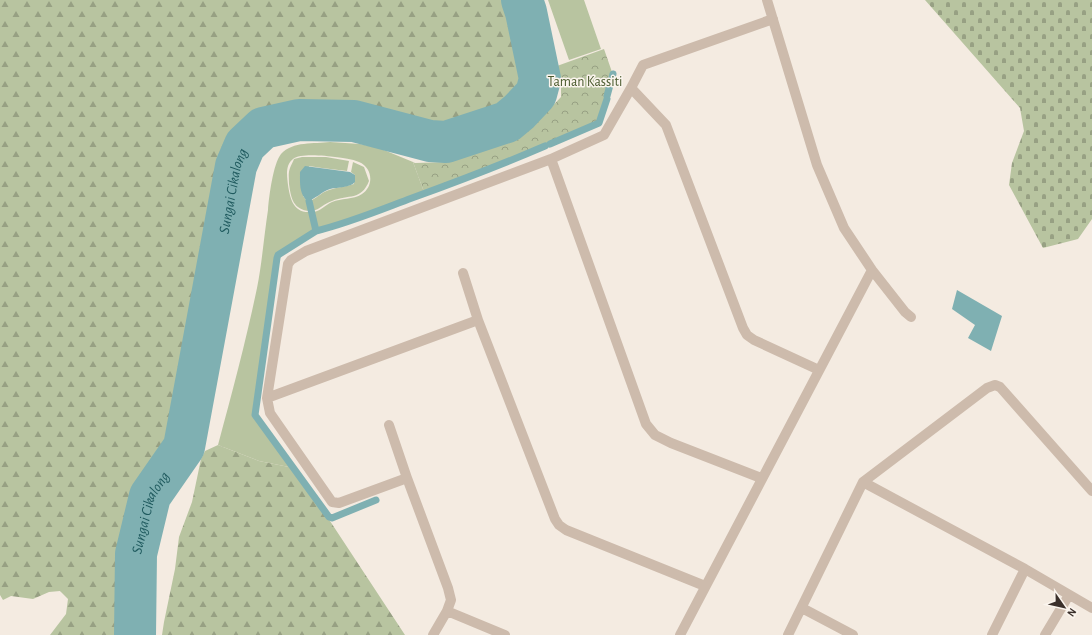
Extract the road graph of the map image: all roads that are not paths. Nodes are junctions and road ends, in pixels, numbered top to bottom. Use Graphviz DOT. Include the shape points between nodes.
graph roads {
  1 [pos="767,0"];
  2 [pos="773,19"];
  3 [pos="631,88"];
  4 [pos="551,158"];
  5 [pos="872,270"];
  6 [pos="463,273"];
  7 [pos="911,317"];
  8 [pos="478,320"];
  9 [pos="819,370"];
  10 [pos="267,398"];
  11 [pos="389,425"];
  12 [pos="407,478"];
  13 [pos="761,478"];
  14 [pos="863,482"];
  15 [pos="1092,491"];
  16 [pos="1025,569"];
  17 [pos="704,586"];
  18 [pos="1069,595"];
  19 [pos="802,608"];
  20 [pos="1092,608"];
  21 [pos="447,611"];
  22 [pos="433,635"];
  23 [pos="504,635"];
  24 [pos="680,635"];
  25 [pos="788,635"];
  26 [pos="853,635"];
  27 [pos="992,635"];
  28 [pos="1045,635"];
  1 -- 2 [label="street"];
  2 -- 3 [label="street" via="644,66"];
  2 -- 5 [label="street" via="816,165 844,228"];
  3 -- 4 [label="street" via="604,135"];
  3 -- 9 [label="street" via="666,125 747,335"];
  4 -- 10 [label="street" via="291,260 288,264"];
  4 -- 13 [label="street" via="646,424 655,435 671,443"];
  5 -- 7 [label="street" via="904,312"];
  5 -- 9 [label="street"];
  6 -- 8 [label="street"];
  8 -- 10 [label="street"];
  8 -- 17 [label="street" via="559,526"];
  9 -- 13 [label="street"];
  10 -- 12 [label="street" via="270,413 332,502 339,503"];
  11 -- 12 [label="street"];
  12 -- 21 [label="street" via="448,588 451,600"];
  13 -- 17 [label="street"];
  14 -- 15 [label="street" via="994,385 1000,388"];
  14 -- 16 [label="street"];
  14 -- 19 [label="street"];
  16 -- 18 [label="street"];
  16 -- 27 [label="street"];
  17 -- 24 [label="street"];
  18 -- 20 [label="street"];
  18 -- 28 [label="street"];
  19 -- 25 [label="street"];
  19 -- 26 [label="street"];
  21 -- 22 [label="street"];
  21 -- 23 [label="street"];
}
